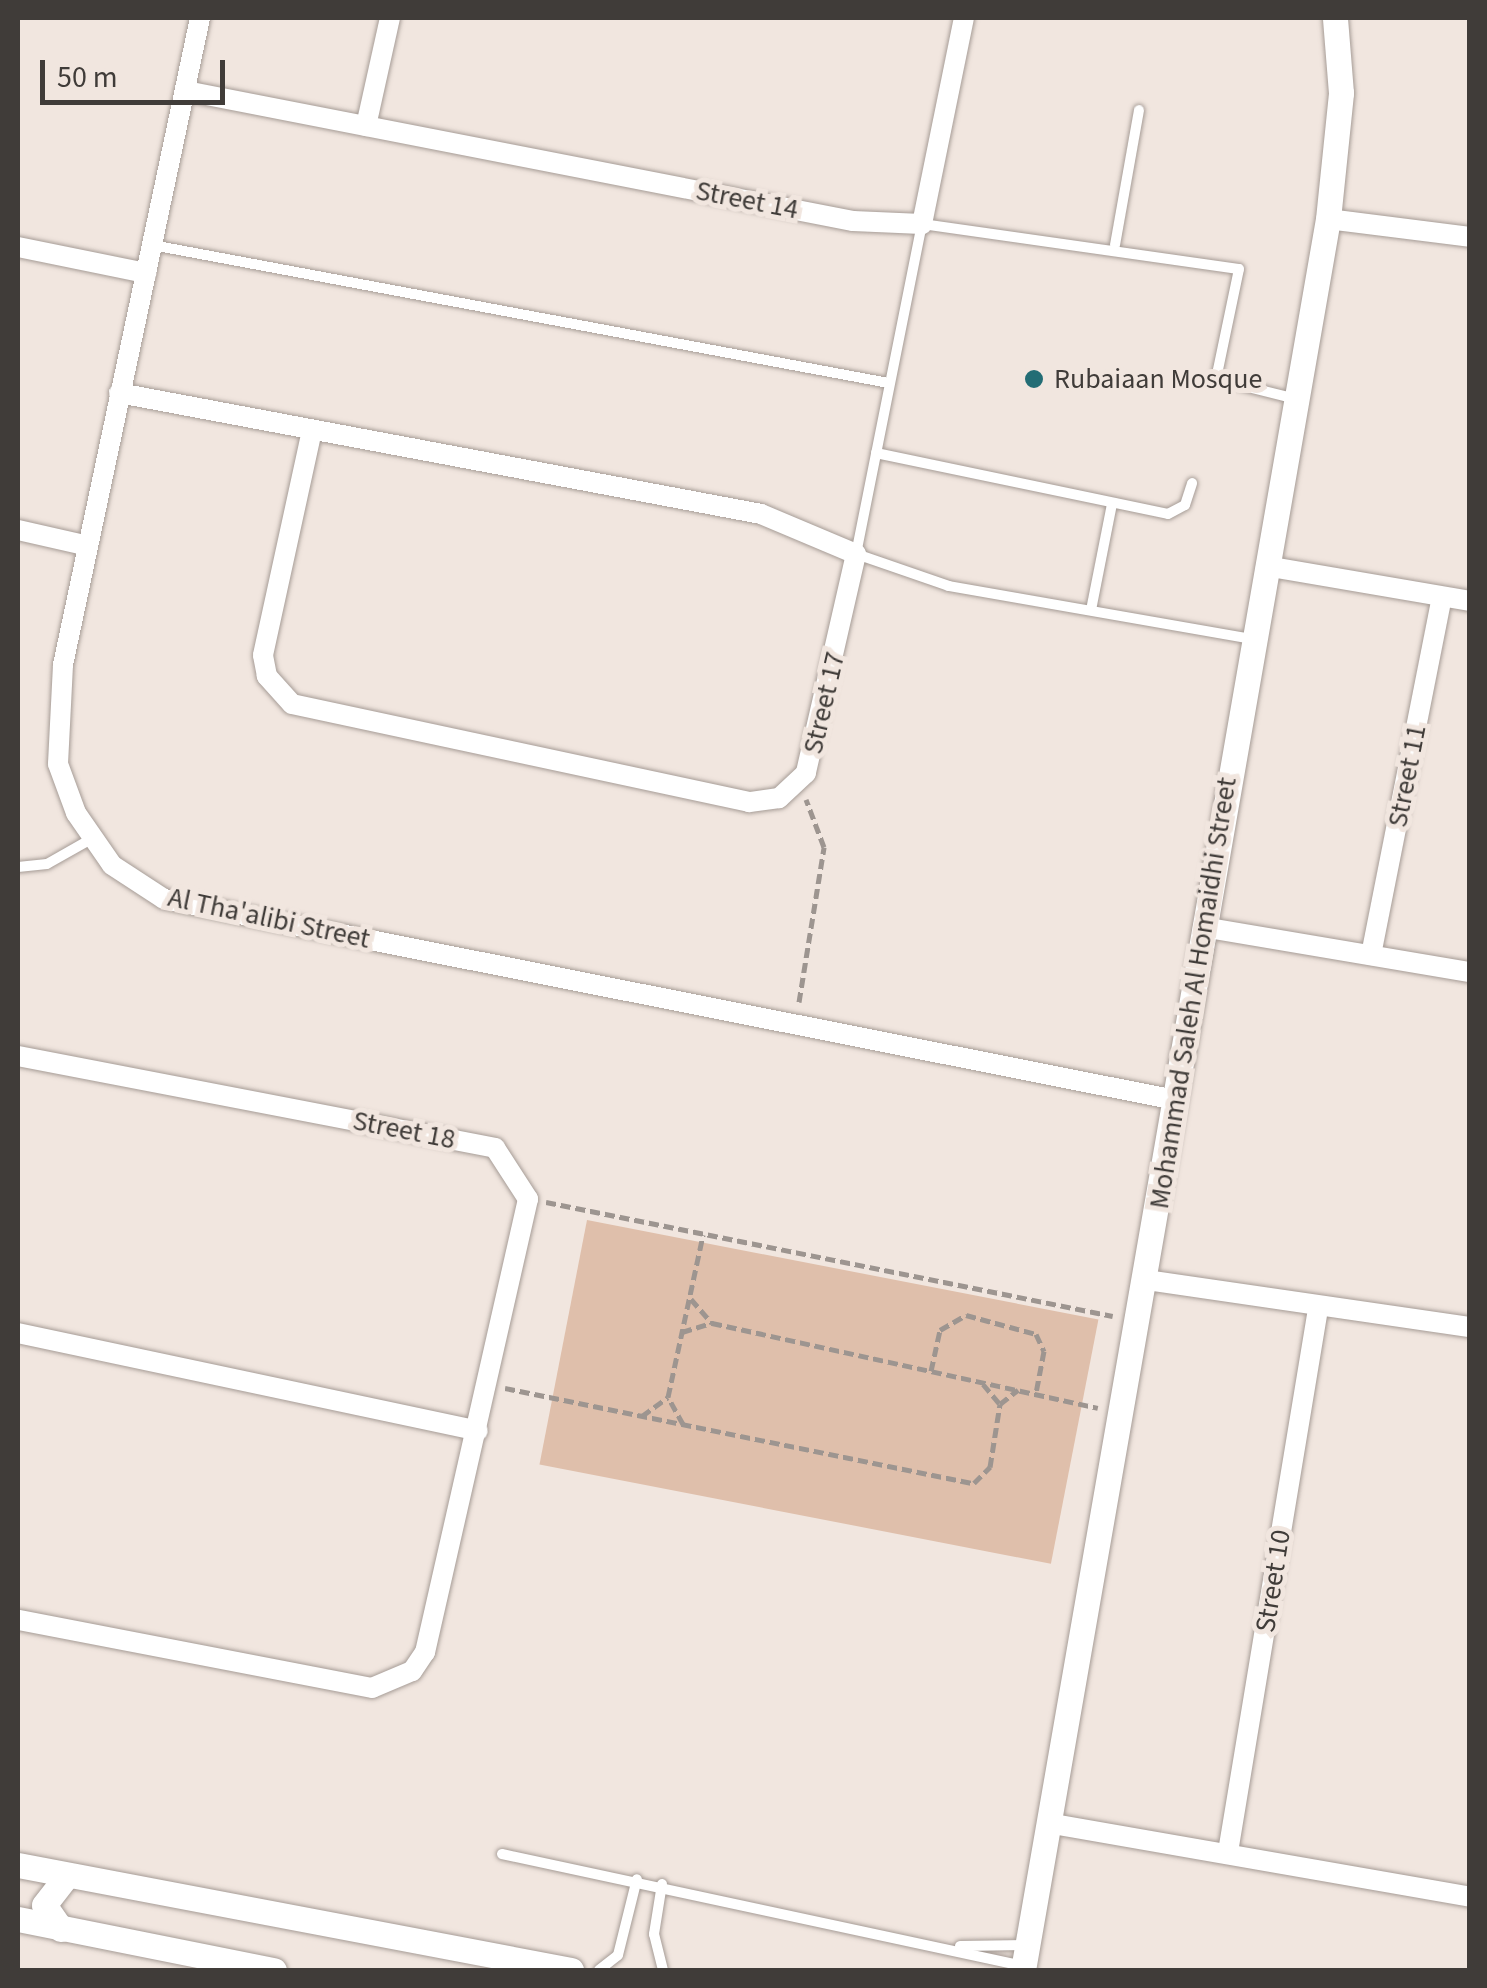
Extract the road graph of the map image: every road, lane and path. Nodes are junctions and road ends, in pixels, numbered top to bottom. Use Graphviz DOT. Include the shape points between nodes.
graph roads {
  1 [pos="200,18"];
  2 [pos="390,18"];
  3 [pos="964,18"];
  4 [pos="1335,18"];
  5 [pos="186,91"];
  6 [pos="1139,110"];
  7 [pos="366,126"];
  8 [pos="1328,219"];
  9 [pos="922,224"];
  10 [pos="1470,238"];
  11 [pos="152,245"];
  12 [pos="1115,245"];
  13 [pos="18,247"];
  14 [pos="146,272"];
  15 [pos="889,384"];
  16 [pos="119,394"];
  17 [pos="1292,398"];
  18 [pos="311,434"];
  19 [pos="876,453"];
  20 [pos="1192,483"];
  21 [pos="1112,504"];
  22 [pos="18,530"];
  23 [pos="84,545"];
  24 [pos="856,554"];
  25 [pos="1266,566"];
  26 [pos="1442,597"];
  27 [pos="1470,601"];
  28 [pos="1090,610"];
  29 [pos="1252,639"];
  30 [pos="799,782"];
  31 [pos="93,838"];
  32 [pos="18,867"];
  33 [pos="1203,927"];
  34 [pos="1372,955"];
  35 [pos="1470,972"];
  36 [pos="796,1024"];
  37 [pos="18,1056"];
  38 [pos="1175,1100"];
  39 [pos="528,1199"];
  40 [pos="704,1234"];
  41 [pos="1146,1280"];
  42 [pos="689,1298"];
  43 [pos="1318,1309"];
  44 [pos="1138,1321"];
  45 [pos="712,1323"];
  46 [pos="1470,1327"];
  47 [pos="682,1332"];
  48 [pos="18,1333"];
  49 [pos="931,1371"];
  50 [pos="981,1382"];
  51 [pos="488,1385"];
  52 [pos="1018,1390"];
  53 [pos="1036,1394"];
  54 [pos="668,1398"];
  55 [pos="1000,1404"];
  56 [pos="1120,1412"];
  57 [pos="642,1416"];
  58 [pos="684,1424"];
  59 [pos="478,1431"];
  60 [pos="18,1620"];
  61 [pos="1048,1823"];
  62 [pos="1228,1852"];
  63 [pos="502,1854"];
  64 [pos="18,1865"];
  65 [pos="67,1876"];
  66 [pos="637,1879"];
  67 [pos="662,1884"];
  68 [pos="1470,1897"];
  69 [pos="18,1919"];
  70 [pos="60,1929"];
  71 [pos="960,1946"];
  72 [pos="1024,1963"];
  73 [pos="274,1970"];
  74 [pos="570,1970"];
  75 [pos="599,1970"];
  76 [pos="663,1970"];
  1 -- 5 [label="street, Al Tha'alibi Street"];
  2 -- 7 [label="street"];
  3 -- 9 [label="street"];
  4 -- 8 [label="street, Mohammad Saleh Al Homaidhi Street" via="1341,93"];
  5 -- 7 [label="street, Street 14"];
  5 -- 11 [label="street, Al Tha'alibi Street"];
  6 -- 12 [label="lane"];
  7 -- 9 [label="street, Street 14" via="854,222"];
  8 -- 10 [label="street"];
  8 -- 17 [label="street, Mohammad Saleh Al Homaidhi Street"];
  9 -- 12 [label="lane"];
  9 -- 15 [label="lane"];
  11 -- 14 [label="street, Al Tha'alibi Street"];
  11 -- 15 [label="lane"];
  12 -- 17 [label="lane" via="1239,268 1216,379"];
  13 -- 14 [label="street"];
  14 -- 16 [label="street, Al Tha'alibi Street"];
  15 -- 19 [label="lane"];
  16 -- 18 [label="street"];
  16 -- 23 [label="street, Al Tha'alibi Street"];
  17 -- 25 [label="street, Mohammad Saleh Al Homaidhi Street"];
  18 -- 24 [label="street" via="761,514"];
  18 -- 30 [label="street, Street 17" via="263,654 267,676 292,704 749,802 779,798"];
  19 -- 21 [label="lane"];
  19 -- 24 [label="lane"];
  20 -- 21 [label="lane" via="1175,513"];
  21 -- 28 [label="lane"];
  22 -- 23 [label="street"];
  23 -- 31 [label="street, Al Tha'alibi Street" via="58,764"];
  24 -- 28 [label="lane" via="949,586"];
  24 -- 30 [label="street, Street 17" via="819,742"];
  25 -- 26 [label="street"];
  25 -- 29 [label="street, Mohammad Saleh Al Homaidhi Street"];
  26 -- 27 [label="street"];
  26 -- 34 [label="street, Street 11"];
  28 -- 29 [label="lane"];
  29 -- 33 [label="street, Mohammad Saleh Al Homaidhi Street"];
  30 -- 36 [label="path" via="824,846"];
  31 -- 32 [label="lane" via="47,864"];
  31 -- 36 [label="street, Al Tha'alibi Street" via="112,865 164,899"];
  33 -- 34 [label="street"];
  33 -- 38 [label="street, Mohammad Saleh Al Homaidhi Street"];
  34 -- 35 [label="street"];
  36 -- 38 [label="street, Al Tha'alibi Street"];
  37 -- 39 [label="street, Street 18" via="495,1148"];
  38 -- 41 [label="street, Mohammad Saleh Al Homaidhi Street"];
  39 -- 40 [label="path"];
  39 -- 51 [label="street"];
  40 -- 42 [label="path"];
  40 -- 44 [label="path"];
  41 -- 43 [label="street"];
  41 -- 44 [label="street, Mohammad Saleh Al Homaidhi Street"];
  42 -- 45 [label="path"];
  42 -- 47 [label="path"];
  43 -- 46 [label="street"];
  43 -- 62 [label="street, Street 10"];
  44 -- 56 [label="street, Mohammad Saleh Al Homaidhi Street"];
  45 -- 47 [label="path"];
  45 -- 49 [label="path"];
  47 -- 54 [label="path"];
  48 -- 59 [label="street"];
  49 -- 50 [label="path"];
  49 -- 53 [label="path" via="940,1330 966,1315 1036,1334 1044,1351"];
  50 -- 52 [label="path"];
  50 -- 55 [label="path"];
  51 -- 57 [label="path"];
  51 -- 59 [label="street"];
  52 -- 53 [label="path"];
  52 -- 55 [label="path"];
  53 -- 56 [label="path"];
  54 -- 57 [label="path"];
  54 -- 58 [label="path"];
  55 -- 58 [label="path" via="990,1466 974,1483"];
  56 -- 61 [label="street, Mohammad Saleh Al Homaidhi Street"];
  57 -- 58 [label="path"];
  59 -- 60 [label="street" via="425,1652 395,1684 372,1688"];
  61 -- 62 [label="street"];
  61 -- 72 [label="street, Mohammad Saleh Al Homaidhi Street"];
  62 -- 68 [label="street"];
  63 -- 66 [label="lane"];
  64 -- 65 [label="street"];
  65 -- 70 [label="street" via="44,1905"];
  65 -- 74 [label="street"];
  66 -- 67 [label="lane"];
  66 -- 75 [label="lane" via="618,1955"];
  67 -- 71 [label="lane"];
  67 -- 76 [label="lane" via="654,1934"];
  69 -- 70 [label="street"];
  70 -- 73 [label="street"];
  71 -- 72 [label="lane"];
  71 -- 72 [label="lane"];
}
